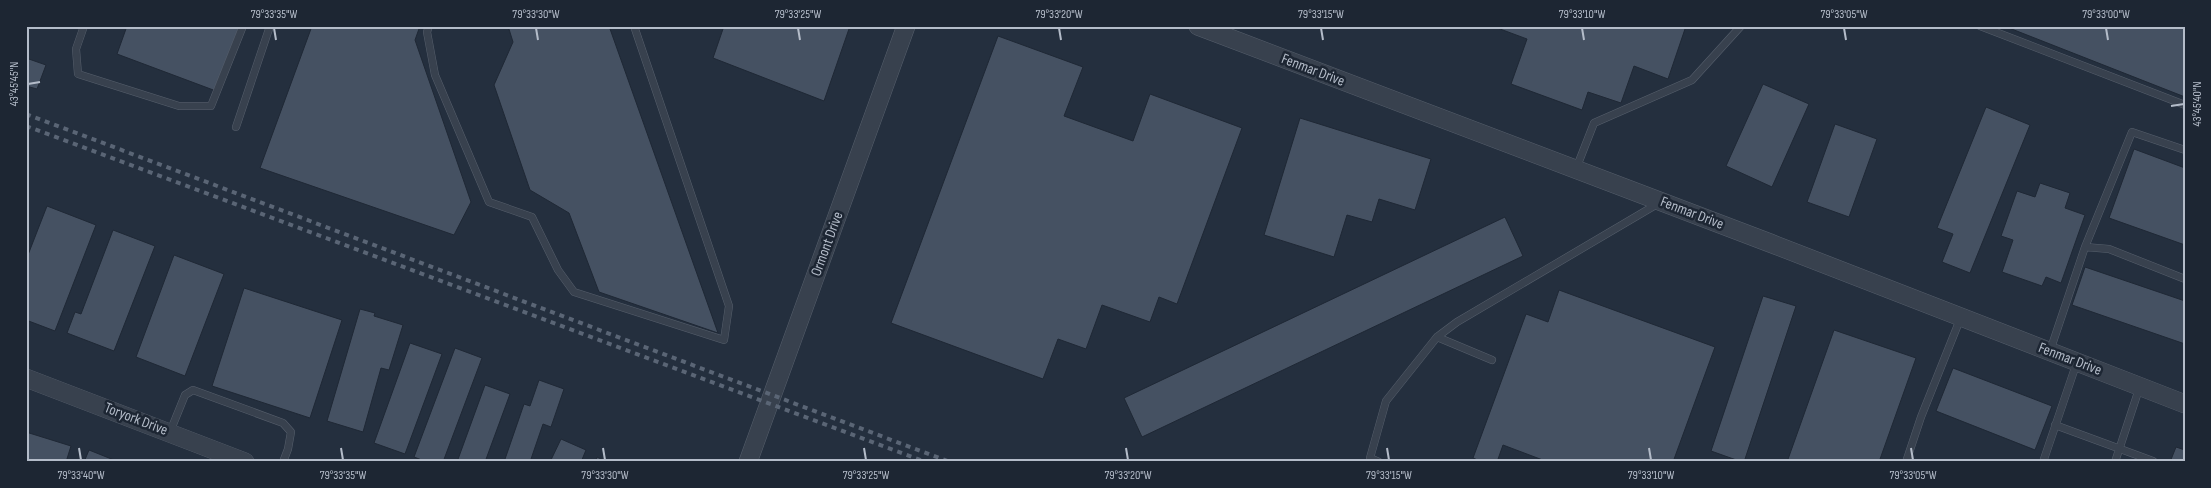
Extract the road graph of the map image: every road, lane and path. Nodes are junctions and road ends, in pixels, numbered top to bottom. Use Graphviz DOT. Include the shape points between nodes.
graph roads {
  1 [pos="84,26"];
  2 [pos="243,26"];
  3 [pos="270,26"];
  4 [pos="429,26"];
  5 [pos="634,26"];
  6 [pos="906,26"];
  7 [pos="1198,26"];
  8 [pos="1741,26"];
  9 [pos="1980,26"];
  10 [pos="2185,104"];
  11 [pos="236,126"];
  12 [pos="2185,150"];
  13 [pos="1576,170"];
  14 [pos="1662,202"];
  15 [pos="2085,247"];
  16 [pos="2185,279"];
  17 [pos="1961,317"];
  18 [pos="1437,337"];
  19 [pos="2050,351"];
  20 [pos="1492,360"];
  21 [pos="2077,362"];
  22 [pos="26,378"];
  23 [pos="2140,386"];
  24 [pos="2185,404"];
  25 [pos="2055,425"];
  26 [pos="170,432"];
  27 [pos="2119,449"];
  28 [pos="1370,460"];
  29 [pos="2152,461"];
  30 [pos="245,462"];
  31 [pos="283,462"];
  32 [pos="748,462"];
  33 [pos="1378,462"];
  34 [pos="1906,462"];
  35 [pos="2043,462"];
  36 [pos="2115,462"];
  1 -- 2 [label="lane" via="76,49 78,74 179,106 211,106"];
  3 -- 11 [label="lane"];
  4 -- 5 [label="lane" via="427,32 434,75 488,202 532,217 558,270 574,292 724,340 730,306"];
  6 -- 32 [label="street, Ormont Drive"];
  7 -- 13 [label="street, Fenmar Drive"];
  8 -- 13 [label="lane" via="1692,80 1594,123"];
  9 -- 10 [label="lane"];
  12 -- 15 [label="lane" via="2132,132"];
  13 -- 14 [label="street, Fenmar Drive"];
  14 -- 17 [label="street, Fenmar Drive"];
  14 -- 18 [label="lane" via="1457,322"];
  15 -- 16 [label="lane" via="2109,249"];
  15 -- 19 [label="lane"];
  17 -- 19 [label="street, Fenmar Drive"];
  17 -- 34 [label="lane"];
  18 -- 20 [label="lane"];
  18 -- 28 [label="lane" via="1386,401"];
  19 -- 21 [label="street, Fenmar Drive"];
  21 -- 23 [label="street, Fenmar Drive"];
  21 -- 25 [label="lane"];
  22 -- 26 [label="street, Toryork Drive"];
  23 -- 24 [label="street, Fenmar Drive"];
  23 -- 27 [label="lane"];
  25 -- 27 [label="lane"];
  25 -- 35 [label="lane"];
  26 -- 30 [label="street, Toryork Drive"];
  26 -- 31 [label="lane" via="185,395 193,390 283,423 290,432"];
  27 -- 29 [label="lane"];
  27 -- 36 [label="lane"];
  28 -- 33 [label="lane"];
}
